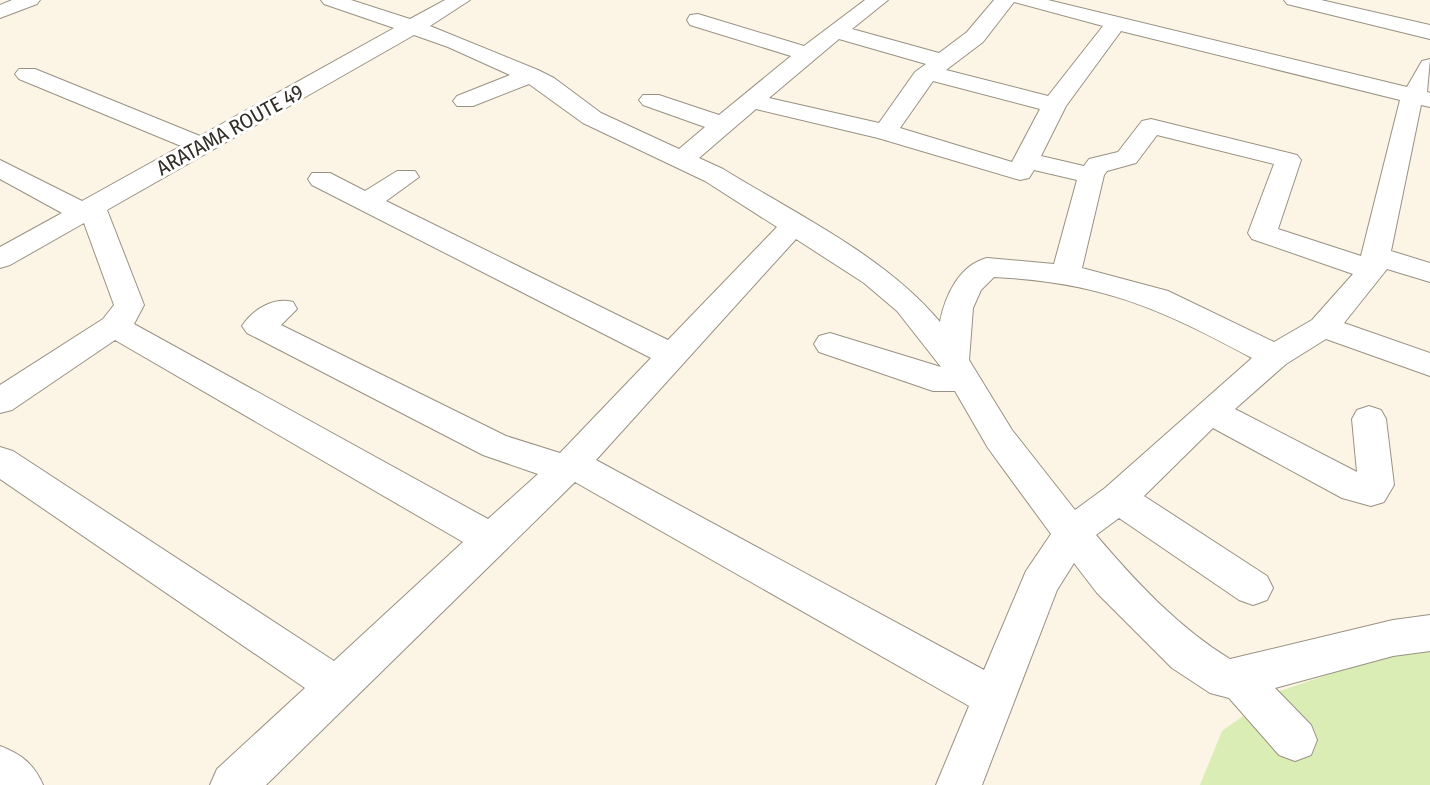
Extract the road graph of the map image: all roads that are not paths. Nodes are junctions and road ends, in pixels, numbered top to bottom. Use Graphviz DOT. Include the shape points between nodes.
graph roads {
  1 [pos="331,0"];
  2 [pos="460,0"];
  3 [pos="878,0"];
  4 [pos="1005,0"];
  5 [pos="1023,0"];
  6 [pos="1295,0"];
  7 [pos="717,7"];
  8 [pos="1116,23"];
  9 [pos="412,27"];
  10 [pos="835,31"];
  11 [pos="1430,32"];
  12 [pos="808,54"];
  13 [pos="1430,66"];
  14 [pos="938,67"];
  15 [pos="27,74"];
  16 [pos="530,75"];
  17 [pos="1422,98"];
  18 [pos="651,100"];
  19 [pos="465,101"];
  20 [pos="752,101"];
  21 [pos="1054,105"];
  22 [pos="723,125"];
  23 [pos="885,132"];
  24 [pos="202,146"];
  25 [pos="682,159"];
  26 [pos="1026,160"];
  27 [pos="0,168"];
  28 [pos="1091,175"];
  29 [pos="406,177"];
  30 [pos="321,179"];
  31 [pos="366,201"];
  32 [pos="87,210"];
  33 [pos="794,225"];
  34 [pos="538,257"];
  35 [pos="0,259"];
  36 [pos="1373,262"];
  37 [pos="1430,273"];
  38 [pos="512,275"];
  39 [pos="1066,275"];
  40 [pos="282,309"];
  41 [pos="114,327"];
  42 [pos="1323,327"];
  43 [pos="830,344"];
  44 [pos="673,356"];
  45 [pos="1275,356"];
  46 [pos="1430,365"];
  47 [pos="958,369"];
  48 [pos="0,401"];
  49 [pos="1210,411"];
  50 [pos="1369,419"];
  51 [pos="0,461"];
  52 [pos="568,467"];
  53 [pos="1118,498"];
  54 [pos="1072,533"];
  55 [pos="491,539"];
  56 [pos="1253,588"];
  57 [pos="1430,634"];
  58 [pos="1238,678"];
  59 [pos="337,686"];
  60 [pos="993,697"];
  61 [pos="1295,740"];
  62 [pos="0,768"];
  63 [pos="20,785"];
  64 [pos="233,785"];
  65 [pos="959,785"];
  1 -- 9 [label="street"];
  2 -- 9 [label="street, ARATAMA ROUTE 49"];
  3 -- 10 [label="street"];
  4 -- 14 [label="street" via="975,37"];
  5 -- 8 [label="street"];
  6 -- 11 [label="street"];
  7 -- 12 [label="street" via="691,25"];
  8 -- 17 [label="street"];
  8 -- 21 [label="street"];
  9 -- 16 [label="street"];
  9 -- 24 [label="street, ARATAMA ROUTE 49"];
  10 -- 12 [label="street"];
  10 -- 14 [label="street"];
  12 -- 20 [label="street"];
  13 -- 17 [label="street"];
  14 -- 21 [label="street"];
  14 -- 23 [label="street" via="923,77"];
  15 -- 24 [label="street"];
  16 -- 19 [label="street"];
  16 -- 25 [label="street" via="592,118"];
  17 -- 36 [label="street" via="1409,104"];
  18 -- 22 [label="street"];
  20 -- 22 [label="street"];
  20 -- 23 [label="street"];
  21 -- 26 [label="street"];
  22 -- 25 [label="street"];
  23 -- 26 [label="street" via="1020,172"];
  24 -- 32 [label="street, ARATAMA ROUTE 49"];
  25 -- 33 [label="street"];
  26 -- 28 [label="street"];
  27 -- 32 [label="street"];
  28 -- 36 [label="street" via="1098,165 1128,158 1151,126 1288,160 1262,233"];
  28 -- 39 [label="street"];
  29 -- 31 [label="street"];
  30 -- 31 [label="street"];
  31 -- 38 [label="street"];
  32 -- 35 [label="street, ARATAMA ROUTE 49"];
  32 -- 41 [label="street" via="129,305"];
  33 -- 44 [label="street"];
  33 -- 47 [label="street" via="874,276 908,304"];
  34 -- 38 [label="street"];
  36 -- 37 [label="street"];
  36 -- 42 [label="street"];
  38 -- 44 [label="street"];
  39 -- 45 [label="street" via="1179,306"];
  39 -- 47 [label="street" via="987,267 971,278 954,317"];
  40 -- 52 [label="street" via="258,326 495,446"];
  41 -- 48 [label="street"];
  41 -- 55 [label="street"];
  42 -- 45 [label="street"];
  42 -- 46 [label="street"];
  43 -- 47 [label="street" via="933,379"];
  44 -- 52 [label="street"];
  45 -- 49 [label="street"];
  47 -- 54 [label="street" via="1000,439"];
  49 -- 50 [label="street" via="1355,488 1371,492 1376,485"];
  49 -- 53 [label="street"];
  51 -- 59 [label="street"];
  52 -- 55 [label="street"];
  52 -- 60 [label="street"];
  53 -- 54 [label="street"];
  53 -- 56 [label="street"];
  54 -- 58 [label="street" via="1111,581 1187,655 1225,679"];
  54 -- 60 [label="street" via="1040,583"];
  55 -- 59 [label="street"];
  57 -- 58 [label="street" via="1393,638"];
  58 -- 61 [label="street"];
  59 -- 64 [label="street"];
  60 -- 65 [label="street"];
  62 -- 63 [label="street"];
}
